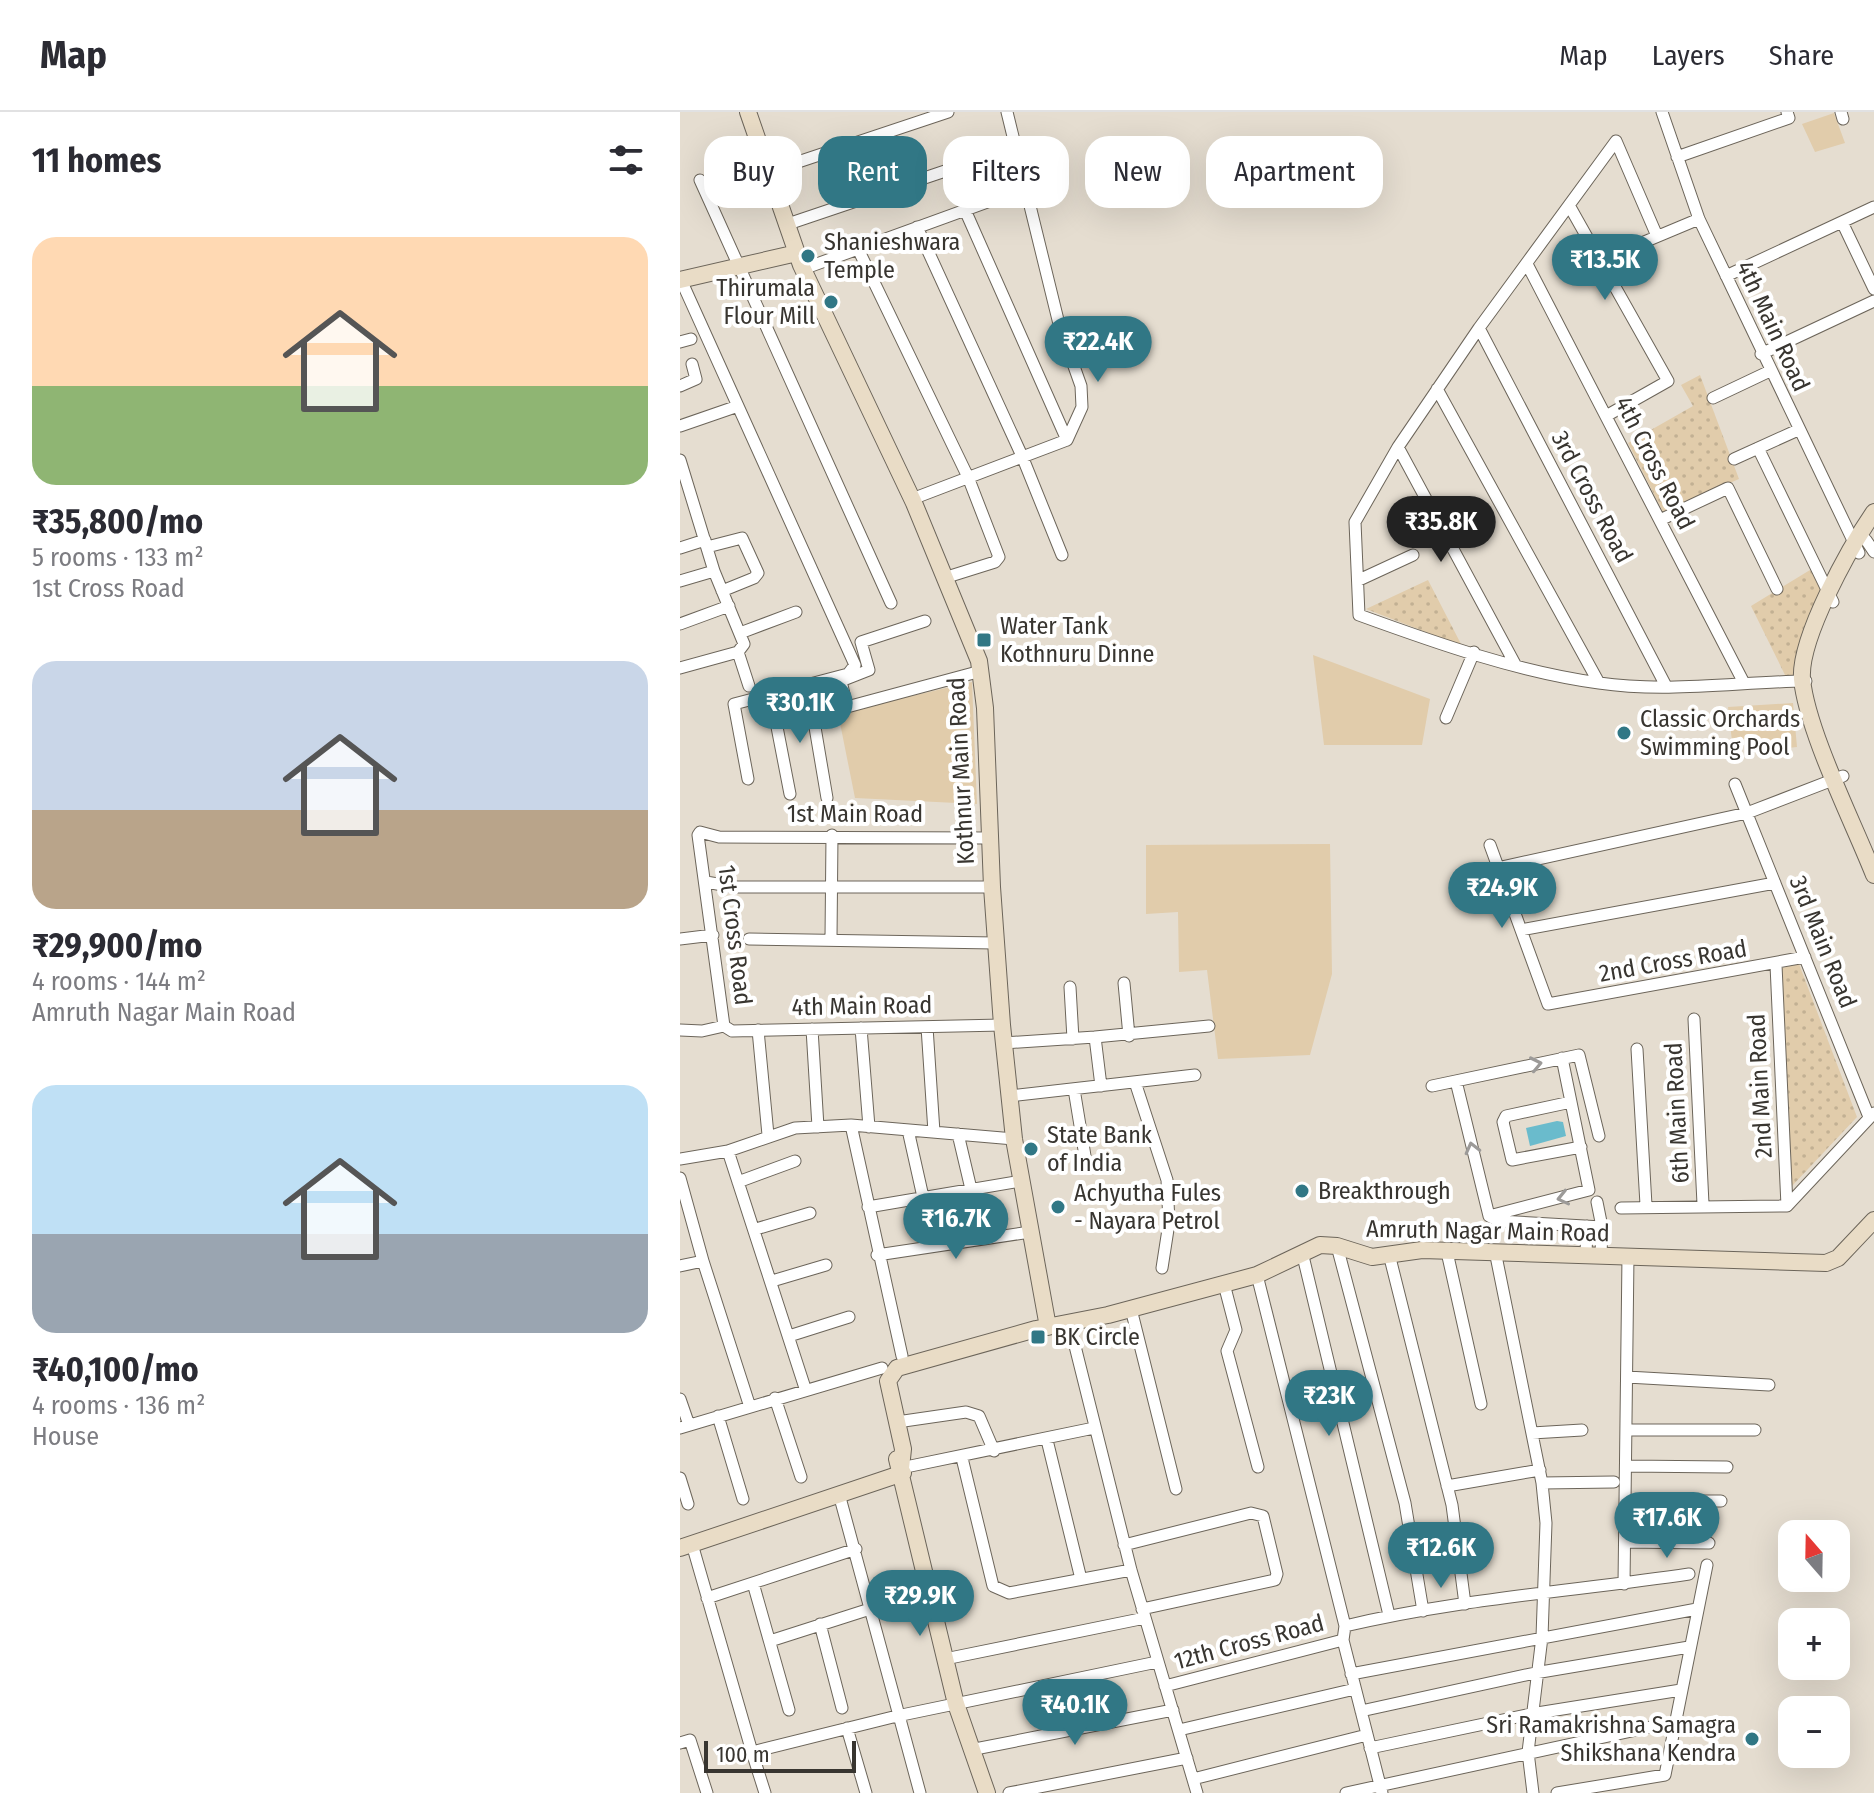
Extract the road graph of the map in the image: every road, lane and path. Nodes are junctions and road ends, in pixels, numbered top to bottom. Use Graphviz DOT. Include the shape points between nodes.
graph roads {
  1 [pos="748,112"];
  2 [pos="948,112"];
  3 [pos="1007,112"];
  4 [pos="1662,112"];
  5 [pos="1788,115"];
  6 [pos="756,136"];
  7 [pos="1013,136"];
  8 [pos="1677,157"];
  9 [pos="802,161"];
  10 [pos="943,172"];
  11 [pos="700,180"];
  12 [pos="1570,207"];
  13 [pos="1874,207"];
  14 [pos="780,208"];
  15 [pos="971,208"];
  16 [pos="1031,208"];
  17 [pos="965,210"];
  18 [pos="1699,219"];
  19 [pos="1842,222"];
  20 [pos="785,225"];
  21 [pos="917,227"];
  22 [pos="1657,236"];
  23 [pos="858,249"];
  24 [pos="1601,260"];
  25 [pos="800,261"];
  26 [pos="1527,264"];
  27 [pos="739,268"];
  28 [pos="1726,276"];
  29 [pos="682,277"];
  30 [pos="1874,289"];
  31 [pos="1874,301"];
  32 [pos="1479,328"];
  33 [pos="1761,354"];
  34 [pos="692,364"];
  35 [pos="1770,371"];
  36 [pos="680,386"];
  37 [pos="1437,389"];
  38 [pos="1713,398"];
  39 [pos="738,406"];
  40 [pos="1606,416"];
  41 [pos="680,426"];
  42 [pos="1798,430"];
  43 [pos="1067,440"];
  44 [pos="1398,447"];
  45 [pos="1758,448"];
  46 [pos="1022,456"];
  47 [pos="1734,459"];
  48 [pos="680,460"];
  49 [pos="968,477"];
  50 [pos="912,499"];
  51 [pos="1874,512"];
  52 [pos="1660,520"];
  53 [pos="1865,543"];
  54 [pos="706,544"];
  55 [pos="680,548"];
  56 [pos="1062,555"];
  57 [pos="1413,555"];
  58 [pos="714,571"];
  59 [pos="944,578"];
  60 [pos="1359,580"];
  61 [pos="680,581"];
  62 [pos="1777,589"];
  63 [pos="722,591"];
  64 [pos="1832,596"];
  65 [pos="891,603"];
  66 [pos="729,606"];
  67 [pos="796,612"];
  68 [pos="925,621"];
  69 [pos="680,624"];
  70 [pos="740,633"];
  71 [pos="738,652"];
  72 [pos="1474,652"];
  73 [pos="1515,664"];
  74 [pos="680,668"];
  75 [pos="981,671"];
  76 [pos="1807,681"];
  77 [pos="1599,683"];
  78 [pos="1744,683"];
  79 [pos="749,686"];
  80 [pos="808,686"];
  81 [pos="1666,686"];
  82 [pos="771,696"];
  83 [pos="1446,718"];
  84 [pos="1839,778"];
  85 [pos="748,779"];
  86 [pos="1735,784"];
  87 [pos="790,794"];
  88 [pos="827,798"];
  89 [pos="1747,813"];
  90 [pos="832,835"];
  91 [pos="991,838"];
  92 [pos="1490,845"];
  93 [pos="702,850"];
  94 [pos="1874,855"];
  95 [pos="1497,868"];
  96 [pos="1874,875"];
  97 [pos="706,882"];
  98 [pos="1775,883"];
  99 [pos="832,887"];
  100 [pos="992,887"];
  101 [pos="1521,930"];
  102 [pos="713,935"];
  103 [pos="831,938"];
  104 [pos="680,939"];
  105 [pos="749,939"];
  106 [pos="995,943"];
  107 [pos="1805,957"];
  108 [pos="1776,965"];
  109 [pos="1124,983"];
  110 [pos="1070,987"];
  111 [pos="1694,1019"];
  112 [pos="1002,1025"];
  113 [pos="724,1026"];
  114 [pos="1209,1026"];
  115 [pos="927,1027"];
  116 [pos="861,1028"];
  117 [pos="812,1029"];
  118 [pos="680,1030"];
  119 [pos="758,1030"];
  120 [pos="1129,1036"];
  121 [pos="1095,1037"];
  122 [pos="1073,1039"];
  123 [pos="1004,1043"];
  124 [pos="1637,1049"];
  125 [pos="1562,1058"];
  126 [pos="1195,1075"];
  127 [pos="1456,1081"];
  128 [pos="1135,1082"];
  129 [pos="1101,1086"];
  130 [pos="1432,1086"];
  131 [pos="1074,1089"];
  132 [pos="1010,1096"];
  133 [pos="1571,1102"];
  134 [pos="1872,1115"];
  135 [pos="851,1125"];
  136 [pos="818,1127"];
  137 [pos="869,1127"];
  138 [pos="908,1130"];
  139 [pos="934,1132"];
  140 [pos="958,1134"];
  141 [pos="768,1135"];
  142 [pos="1599,1136"];
  143 [pos="1014,1139"];
  144 [pos="1581,1147"];
  145 [pos="728,1151"];
  146 [pos="680,1159"];
  147 [pos="795,1161"];
  148 [pos="1086,1162"];
  149 [pos="680,1178"];
  150 [pos="1021,1181"];
  151 [pos="738,1182"];
  152 [pos="971,1189"];
  153 [pos="923,1197"];
  154 [pos="1597,1202"];
  155 [pos="1703,1204"];
  156 [pos="1646,1205"];
  157 [pos="1787,1206"];
  158 [pos="868,1207"];
  159 [pos="1621,1208"];
  160 [pos="810,1213"];
  161 [pos="1489,1216"];
  162 [pos="1874,1220"];
  163 [pos="1587,1226"];
  164 [pos="1602,1227"];
  165 [pos="756,1229"];
  166 [pos="1030,1232"];
  167 [pos="1337,1246"];
  168 [pos="1495,1251"];
  169 [pos="1302,1252"];
  170 [pos="1447,1252"];
  171 [pos="1389,1254"];
  172 [pos="877,1255"];
  173 [pos="1594,1255"];
  174 [pos="1628,1256"];
  175 [pos="703,1261"];
  176 [pos="826,1265"];
  177 [pos="680,1266"];
  178 [pos="1162,1268"];
  179 [pos="1257,1275"];
  180 [pos="772,1281"];
  181 [pos="1224,1284"];
  182 [pos="1131,1309"];
  183 [pos="849,1317"];
  184 [pos="1069,1322"];
  185 [pos="1048,1327"];
  186 [pos="789,1336"];
  187 [pos="958,1350"];
  188 [pos="902,1356"];
  189 [pos="882,1368"];
  190 [pos="1627,1377"];
  191 [pos="1769,1385"];
  192 [pos="805,1388"];
  193 [pos="775,1398"];
  194 [pos="680,1399"];
  195 [pos="1481,1404"];
  196 [pos="750,1407"];
  197 [pos="718,1416"];
  198 [pos="897,1422"];
  199 [pos="685,1426"];
  200 [pos="1094,1428"];
  201 [pos="1582,1430"];
  202 [pos="1627,1430"];
  203 [pos="1755,1430"];
  204 [pos="1532,1433"];
  205 [pos="1047,1440"];
  206 [pos="994,1451"];
  207 [pos="962,1458"];
  208 [pos="1627,1466"];
  209 [pos="1258,1467"];
  210 [pos="1727,1467"];
  211 [pos="902,1470"];
  212 [pos="1541,1476"];
  213 [pos="801,1477"];
  214 [pos="680,1478"];
  215 [pos="1614,1482"];
  216 [pos="1447,1486"];
  217 [pos="1176,1489"];
  218 [pos="839,1494"];
  219 [pos="743,1499"];
  220 [pos="1626,1501"];
  221 [pos="1721,1501"];
  222 [pos="688,1504"];
  223 [pos="1625,1542"];
  224 [pos="1709,1543"];
  225 [pos="1124,1545"];
  226 [pos="686,1546"];
  227 [pos="856,1549"];
  228 [pos="1707,1565"];
  229 [pos="1131,1570"];
  230 [pos="1689,1574"];
  231 [pos="1081,1579"];
  232 [pos="753,1583"];
  233 [pos="1624,1584"];
  234 [pos="1544,1592"];
  235 [pos="707,1598"];
  236 [pos="1465,1604"];
  237 [pos="870,1609"];
  238 [pos="1697,1609"];
  239 [pos="1423,1611"];
  240 [pos="1143,1614"];
  241 [pos="1389,1615"];
  242 [pos="820,1624"];
  243 [pos="1345,1626"];
  244 [pos="1542,1637"];
  245 [pos="1343,1640"];
  246 [pos="770,1641"];
  247 [pos="1689,1647"];
  248 [pos="945,1659"];
  249 [pos="1157,1662"];
  250 [pos="1535,1673"];
  251 [pos="1351,1674"];
  252 [pos="1165,1686"];
  253 [pos="1355,1689"];
  254 [pos="1681,1690"];
  255 [pos="956,1704"];
  256 [pos="842,1708"];
  257 [pos="789,1710"];
  258 [pos="1173,1710"];
  259 [pos="1361,1711"];
  260 [pos="1531,1714"];
  261 [pos="897,1716"];
  262 [pos="1664,1724"];
  263 [pos="847,1728"];
  264 [pos="1179,1730"];
  265 [pos="1367,1735"];
  266 [pos="680,1743"];
  267 [pos="1370,1748"];
  268 [pos="970,1750"];
  269 [pos="752,1752"];
  270 [pos="1528,1752"];
  271 [pos="1187,1758"];
  272 [pos="1193,1779"];
  273 [pos="1628,1788"];
  274 [pos="1381,1789"];
  275 [pos="1580,1791"];
  276 [pos="865,1792"];
  277 [pos="707,1793"];
  278 [pos="765,1793"];
  279 [pos="858,1793"];
  280 [pos="920,1793"];
  281 [pos="987,1793"];
  282 [pos="1009,1793"];
  283 [pos="1197,1793"];
  284 [pos="1346,1793"];
  285 [pos="1533,1793"];
  286 [pos="1557,1793"];
  1 -- 6 [label="main road, Kothnur Main Road"];
  2 -- 9 [label="street"];
  3 -- 7 [label="street"];
  4 -- 8 [label="street, 4th Main Road"];
  5 -- 8 [label="street"];
  8 -- 18 [label="street, 4th Main Road"];
  10 -- 20 [label="street"];
  11 -- 27 [label="street"];
  12 -- 22 [label="street" via="1616,141"];
  12 -- 24 [label="street"];
  12 -- 26 [label="street"];
  13 -- 19 [label="street"];
  14 -- 20 [label="main road, Kothnur Main Road"];
  15 -- 17 [label="street"];
  16 -- 43 [label="street" via="1059,324 1081,386 1082,407"];
  17 -- 21 [label="street"];
  17 -- 43 [label="street"];
  18 -- 22 [label="street"];
  18 -- 28 [label="street, 4th Main Road"];
  19 -- 28 [label="street"];
  19 -- 30 [label="street"];
  20 -- 25 [label="main road, Kothnur Main Road"];
  21 -- 23 [label="street"];
  21 -- 46 [label="street"];
  22 -- 24 [label="street"];
  23 -- 25 [label="street"];
  23 -- 49 [label="street"];
  24 -- 40 [label="street" via="1668,381"];
  25 -- 27 [label="main road"];
  25 -- 50 [label="main road, Kothnur Main Road"];
  26 -- 32 [label="street"];
  26 -- 40 [label="street, 4th Cross Road"];
  27 -- 29 [label="main road"];
  27 -- 65 [label="street"];
  28 -- 33 [label="street, 4th Main Road"];
  29 -- 39 [label="street"];
  31 -- 33 [label="street"];
  32 -- 37 [label="street"];
  32 -- 81 [label="street, 3rd Cross Road"];
  33 -- 35 [label="street, 4th Main Road"];
  34 -- 36 [label="street" via="696,379"];
  35 -- 38 [label="street"];
  35 -- 42 [label="street, 4th Main Road"];
  37 -- 44 [label="street"];
  37 -- 77 [label="street"];
  39 -- 41 [label="street"];
  39 -- 80 [label="street" via="855,665 848,674"];
  40 -- 52 [label="street, 4th Cross Road"];
  42 -- 45 [label="street"];
  42 -- 53 [label="street, 4th Main Road"];
  43 -- 46 [label="street"];
  44 -- 60 [label="street" via="1355,522"];
  44 -- 73 [label="street"];
  45 -- 47 [label="street"];
  45 -- 64 [label="street" via="1812,565"];
  46 -- 49 [label="street"];
  46 -- 56 [label="street"];
  48 -- 54 [label="street"];
  49 -- 50 [label="street"];
  49 -- 59 [label="street" via="999,557"];
  50 -- 59 [label="main road, Kothnur Main Road"];
  51 -- 53 [label="main road"];
  52 -- 62 [label="street" via="1728,488"];
  52 -- 78 [label="street, 4th Cross Road"];
  53 -- 64 [label="main road"];
  54 -- 55 [label="street"];
  54 -- 58 [label="street"];
  54 -- 63 [label="street" via="742,538 758,573"];
  57 -- 60 [label="street"];
  58 -- 61 [label="street"];
  58 -- 63 [label="street"];
  59 -- 75 [label="main road, Kothnur Main Road"];
  60 -- 72 [label="street" via="1359,615"];
  63 -- 66 [label="street"];
  64 -- 76 [label="main road" via="1810,640"];
  66 -- 69 [label="street"];
  66 -- 70 [label="street"];
  67 -- 70 [label="street"];
  68 -- 75 [label="street" via="861,642 869,670 841,681 847,707"];
  70 -- 71 [label="street" via="744,644"];
  71 -- 74 [label="street"];
  71 -- 79 [label="street"];
  72 -- 73 [label="street"];
  72 -- 83 [label="street"];
  73 -- 77 [label="street"];
  75 -- 91 [label="main road, Kothnur Main Road"];
  76 -- 78 [label="street"];
  76 -- 84 [label="main road"];
  77 -- 81 [label="street"];
  78 -- 81 [label="street"];
  80 -- 82 [label="street"];
  80 -- 88 [label="street"];
  82 -- 85 [label="street" via="734,704"];
  82 -- 87 [label="street"];
  84 -- 89 [label="street"];
  84 -- 94 [label="main road"];
  84 -- 96 [label="main road"];
  86 -- 89 [label="street, 3rd Main Road"];
  89 -- 95 [label="street"];
  89 -- 98 [label="street, 3rd Main Road"];
  90 -- 91 [label="street, 1st Main Road"];
  90 -- 93 [label="street, 1st Main Road" via="719,837 700,832"];
  90 -- 99 [label="street"];
  91 -- 100 [label="main road, Kothnur Main Road"];
  92 -- 95 [label="street"];
  93 -- 97 [label="street, 1st Cross Road"];
  95 -- 101 [label="street"];
  97 -- 99 [label="street"];
  97 -- 102 [label="street, 1st Cross Road"];
  98 -- 101 [label="street"];
  98 -- 107 [label="street, 3rd Main Road"];
  99 -- 100 [label="street"];
  99 -- 103 [label="street"];
  100 -- 106 [label="main road, Kothnur Main Road"];
  101 -- 108 [label="street, 2nd Cross Road" via="1548,1004"];
  102 -- 104 [label="street"];
  102 -- 113 [label="street, 1st Cross Road"];
  103 -- 105 [label="street"];
  103 -- 106 [label="street"];
  106 -- 112 [label="main road, Kothnur Main Road"];
  107 -- 108 [label="street, 2nd Cross Road"];
  107 -- 134 [label="street, 3rd Main Road"];
  108 -- 157 [label="street, 2nd Main Road"];
  109 -- 120 [label="street"];
  110 -- 122 [label="street"];
  111 -- 155 [label="street, 6th Main Road"];
  112 -- 115 [label="street, 4th Main Road"];
  112 -- 123 [label="main road, Kothnur Main Road"];
  113 -- 118 [label="street, 4th Main Road"];
  113 -- 119 [label="street, 4th Main Road" via="732,1031"];
  114 -- 120 [label="street"];
  115 -- 116 [label="street, 4th Main Road"];
  115 -- 139 [label="street"];
  116 -- 117 [label="street, 4th Main Road"];
  116 -- 137 [label="street"];
  117 -- 119 [label="street, 4th Main Road"];
  117 -- 136 [label="street"];
  119 -- 141 [label="street"];
  120 -- 121 [label="street"];
  121 -- 122 [label="street"];
  121 -- 129 [label="street"];
  122 -- 123 [label="street"];
  123 -- 132 [label="main road, Kothnur Main Road"];
  124 -- 156 [label="street"];
  127 -- 125 [label="street, one-way"];
  125 -- 133 [label="street"];
  125 -- 142 [label="street" via="1581,1057"];
  126 -- 128 [label="street"];
  127 -- 130 [label="street"];
  161 -- 127 [label="street, one-way"];
  128 -- 129 [label="street"];
  128 -- 178 [label="street" via="1167,1180 1169,1223"];
  129 -- 131 [label="street"];
  131 -- 132 [label="street"];
  131 -- 148 [label="street"];
  132 -- 143 [label="main road, Kothnur Main Road"];
  133 -- 144 [label="street"];
  133 -- 144 [label="street" via="1506,1116 1503,1122 1512,1160"];
  134 -- 157 [label="street"];
  135 -- 136 [label="street"];
  135 -- 137 [label="street"];
  135 -- 158 [label="street"];
  136 -- 141 [label="street"];
  137 -- 138 [label="street"];
  138 -- 139 [label="street"];
  138 -- 153 [label="street"];
  139 -- 140 [label="street"];
  140 -- 143 [label="street"];
  140 -- 152 [label="street"];
  141 -- 145 [label="street"];
  143 -- 150 [label="main road, Kothnur Main Road"];
  144 -- 161 [label="street, one-way" via="1589,1190"];
  145 -- 146 [label="street"];
  145 -- 151 [label="street"];
  147 -- 151 [label="street"];
  149 -- 175 [label="street"];
  150 -- 152 [label="street"];
  150 -- 166 [label="main road, Kothnur Main Road"];
  151 -- 165 [label="street"];
  152 -- 153 [label="street"];
  153 -- 158 [label="street"];
  154 -- 164 [label="street"];
  155 -- 156 [label="street"];
  155 -- 157 [label="street"];
  156 -- 159 [label="street"];
  158 -- 172 [label="street"];
  160 -- 165 [label="street"];
  161 -- 163 [label="street"];
  162 -- 174 [label="main road, Amruth Nagar Main Road" via="1838,1258 1826,1263"];
  163 -- 164 [label="street"];
  163 -- 173 [label="street"];
  164 -- 173 [label="street"];
  165 -- 180 [label="street"];
  166 -- 172 [label="street"];
  166 -- 185 [label="main road, Kothnur Main Road"];
  167 -- 169 [label="main road, Amruth Nagar Main Road"];
  167 -- 171 [label="main road, Amruth Nagar Main Road" via="1363,1256"];
  167 -- 239 [label="street" via="1405,1503"];
  168 -- 170 [label="main road, Amruth Nagar Main Road"];
  168 -- 173 [label="main road, Amruth Nagar Main Road"];
  168 -- 204 [label="street"];
  169 -- 179 [label="main road, Amruth Nagar Main Road"];
  169 -- 241 [label="street"];
  170 -- 171 [label="main road, Amruth Nagar Main Road"];
  170 -- 195 [label="street"];
  171 -- 216 [label="street"];
  172 -- 188 [label="street"];
  173 -- 174 [label="main road, Amruth Nagar Main Road"];
  174 -- 190 [label="street"];
  175 -- 177 [label="street"];
  175 -- 196 [label="street"];
  176 -- 180 [label="street"];
  179 -- 181 [label="main road, Amruth Nagar Main Road"];
  179 -- 243 [label="street"];
  180 -- 186 [label="street"];
  181 -- 182 [label="main road, Amruth Nagar Main Road"];
  181 -- 209 [label="street" via="1236,1330 1227,1351"];
  182 -- 184 [label="main road, Amruth Nagar Main Road"];
  182 -- 217 [label="street"];
  183 -- 186 [label="street"];
  184 -- 185 [label="main road, Amruth Nagar Main Road"];
  184 -- 200 [label="street"];
  185 -- 187 [label="main road, Amruth Nagar Main Road"];
  186 -- 192 [label="street"];
  187 -- 188 [label="main road, Amruth Nagar Main Road"];
  187 -- 198 [label="main road, Amruth Nagar Main Road" via="897,1368 888,1381"];
  188 -- 189 [label="main road, Amruth Nagar Main Road"];
  189 -- 192 [label="street"];
  189 -- 211 [label="main road, Amruth Nagar Main Road" via="881,1395"];
  190 -- 191 [label="street"];
  190 -- 202 [label="street"];
  192 -- 193 [label="street"];
  193 -- 196 [label="street"];
  193 -- 213 [label="street"];
  194 -- 199 [label="street"];
  196 -- 197 [label="street"];
  197 -- 199 [label="street"];
  197 -- 219 [label="street"];
  198 -- 206 [label="street" via="966,1412 979,1416"];
  198 -- 211 [label="main road, Amruth Nagar Main Road"];
  200 -- 205 [label="street"];
  200 -- 225 [label="street"];
  201 -- 204 [label="street"];
  202 -- 203 [label="street"];
  202 -- 208 [label="street"];
  204 -- 212 [label="street"];
  205 -- 206 [label="street"];
  205 -- 231 [label="street"];
  206 -- 207 [label="street"];
  207 -- 211 [label="street"];
  207 -- 231 [label="street" via="993,1586 1009,1593"];
  208 -- 210 [label="street"];
  208 -- 220 [label="street"];
  211 -- 218 [label="main road"];
  211 -- 248 [label="main road, Amruth Nagar Main Road"];
  212 -- 215 [label="street"];
  212 -- 216 [label="street"];
  212 -- 234 [label="street"];
  214 -- 222 [label="street"];
  216 -- 236 [label="street"];
  218 -- 226 [label="main road"];
  218 -- 227 [label="street"];
  220 -- 221 [label="street"];
  220 -- 223 [label="street"];
  223 -- 224 [label="street"];
  223 -- 233 [label="street"];
  225 -- 229 [label="street"];
  225 -- 240 [label="street" via="1251,1513 1263,1516 1275,1580"];
  226 -- 235 [label="street"];
  227 -- 232 [label="street"];
  227 -- 237 [label="street"];
  228 -- 238 [label="street"];
  229 -- 231 [label="street"];
  229 -- 240 [label="street"];
  230 -- 233 [label="street"];
  232 -- 235 [label="street"];
  232 -- 246 [label="street"];
  233 -- 234 [label="street"];
  234 -- 236 [label="street"];
  234 -- 244 [label="street"];
  235 -- 269 [label="street"];
  236 -- 239 [label="street"];
  237 -- 242 [label="street"];
  237 -- 261 [label="street"];
  238 -- 244 [label="street"];
  238 -- 247 [label="street"];
  239 -- 241 [label="street"];
  240 -- 248 [label="street"];
  240 -- 249 [label="street"];
  241 -- 243 [label="street"];
  242 -- 246 [label="street"];
  242 -- 256 [label="street"];
  243 -- 245 [label="street"];
  244 -- 250 [label="street"];
  244 -- 251 [label="street"];
  245 -- 251 [label="street"];
  245 -- 252 [label="street, 12th Cross Road"];
  246 -- 257 [label="street"];
  247 -- 250 [label="street"];
  247 -- 254 [label="street"];
  248 -- 255 [label="main road, Amruth Nagar Main Road"];
  249 -- 252 [label="street"];
  249 -- 255 [label="street"];
  250 -- 259 [label="street"];
  250 -- 260 [label="street"];
  251 -- 253 [label="street"];
  252 -- 258 [label="street"];
  253 -- 259 [label="street"];
  253 -- 264 [label="street"];
  254 -- 260 [label="street"];
  254 -- 273 [label="street" via="1665,1775"];
  255 -- 261 [label="street"];
  255 -- 268 [label="main road, Amruth Nagar Main Road"];
  258 -- 264 [label="street"];
  258 -- 268 [label="street"];
  259 -- 265 [label="street"];
  260 -- 267 [label="street"];
  260 -- 270 [label="street"];
  261 -- 263 [label="street"];
  261 -- 280 [label="street"];
  262 -- 270 [label="street"];
  263 -- 269 [label="street"];
  263 -- 276 [label="street"];
  264 -- 271 [label="street"];
  265 -- 267 [label="street"];
  265 -- 272 [label="street"];
  266 -- 277 [label="street" via="690,1740"];
  267 -- 274 [label="street"];
  268 -- 281 [label="main road, Amruth Nagar Main Road"];
  269 -- 278 [label="street"];
  270 -- 274 [label="street"];
  270 -- 285 [label="street"];
  271 -- 272 [label="street"];
  271 -- 282 [label="street"];
  272 -- 283 [label="street"];
  273 -- 275 [label="street"];
  274 -- 284 [label="street"];
  275 -- 286 [label="street"];
  276 -- 279 [label="street"];
}
